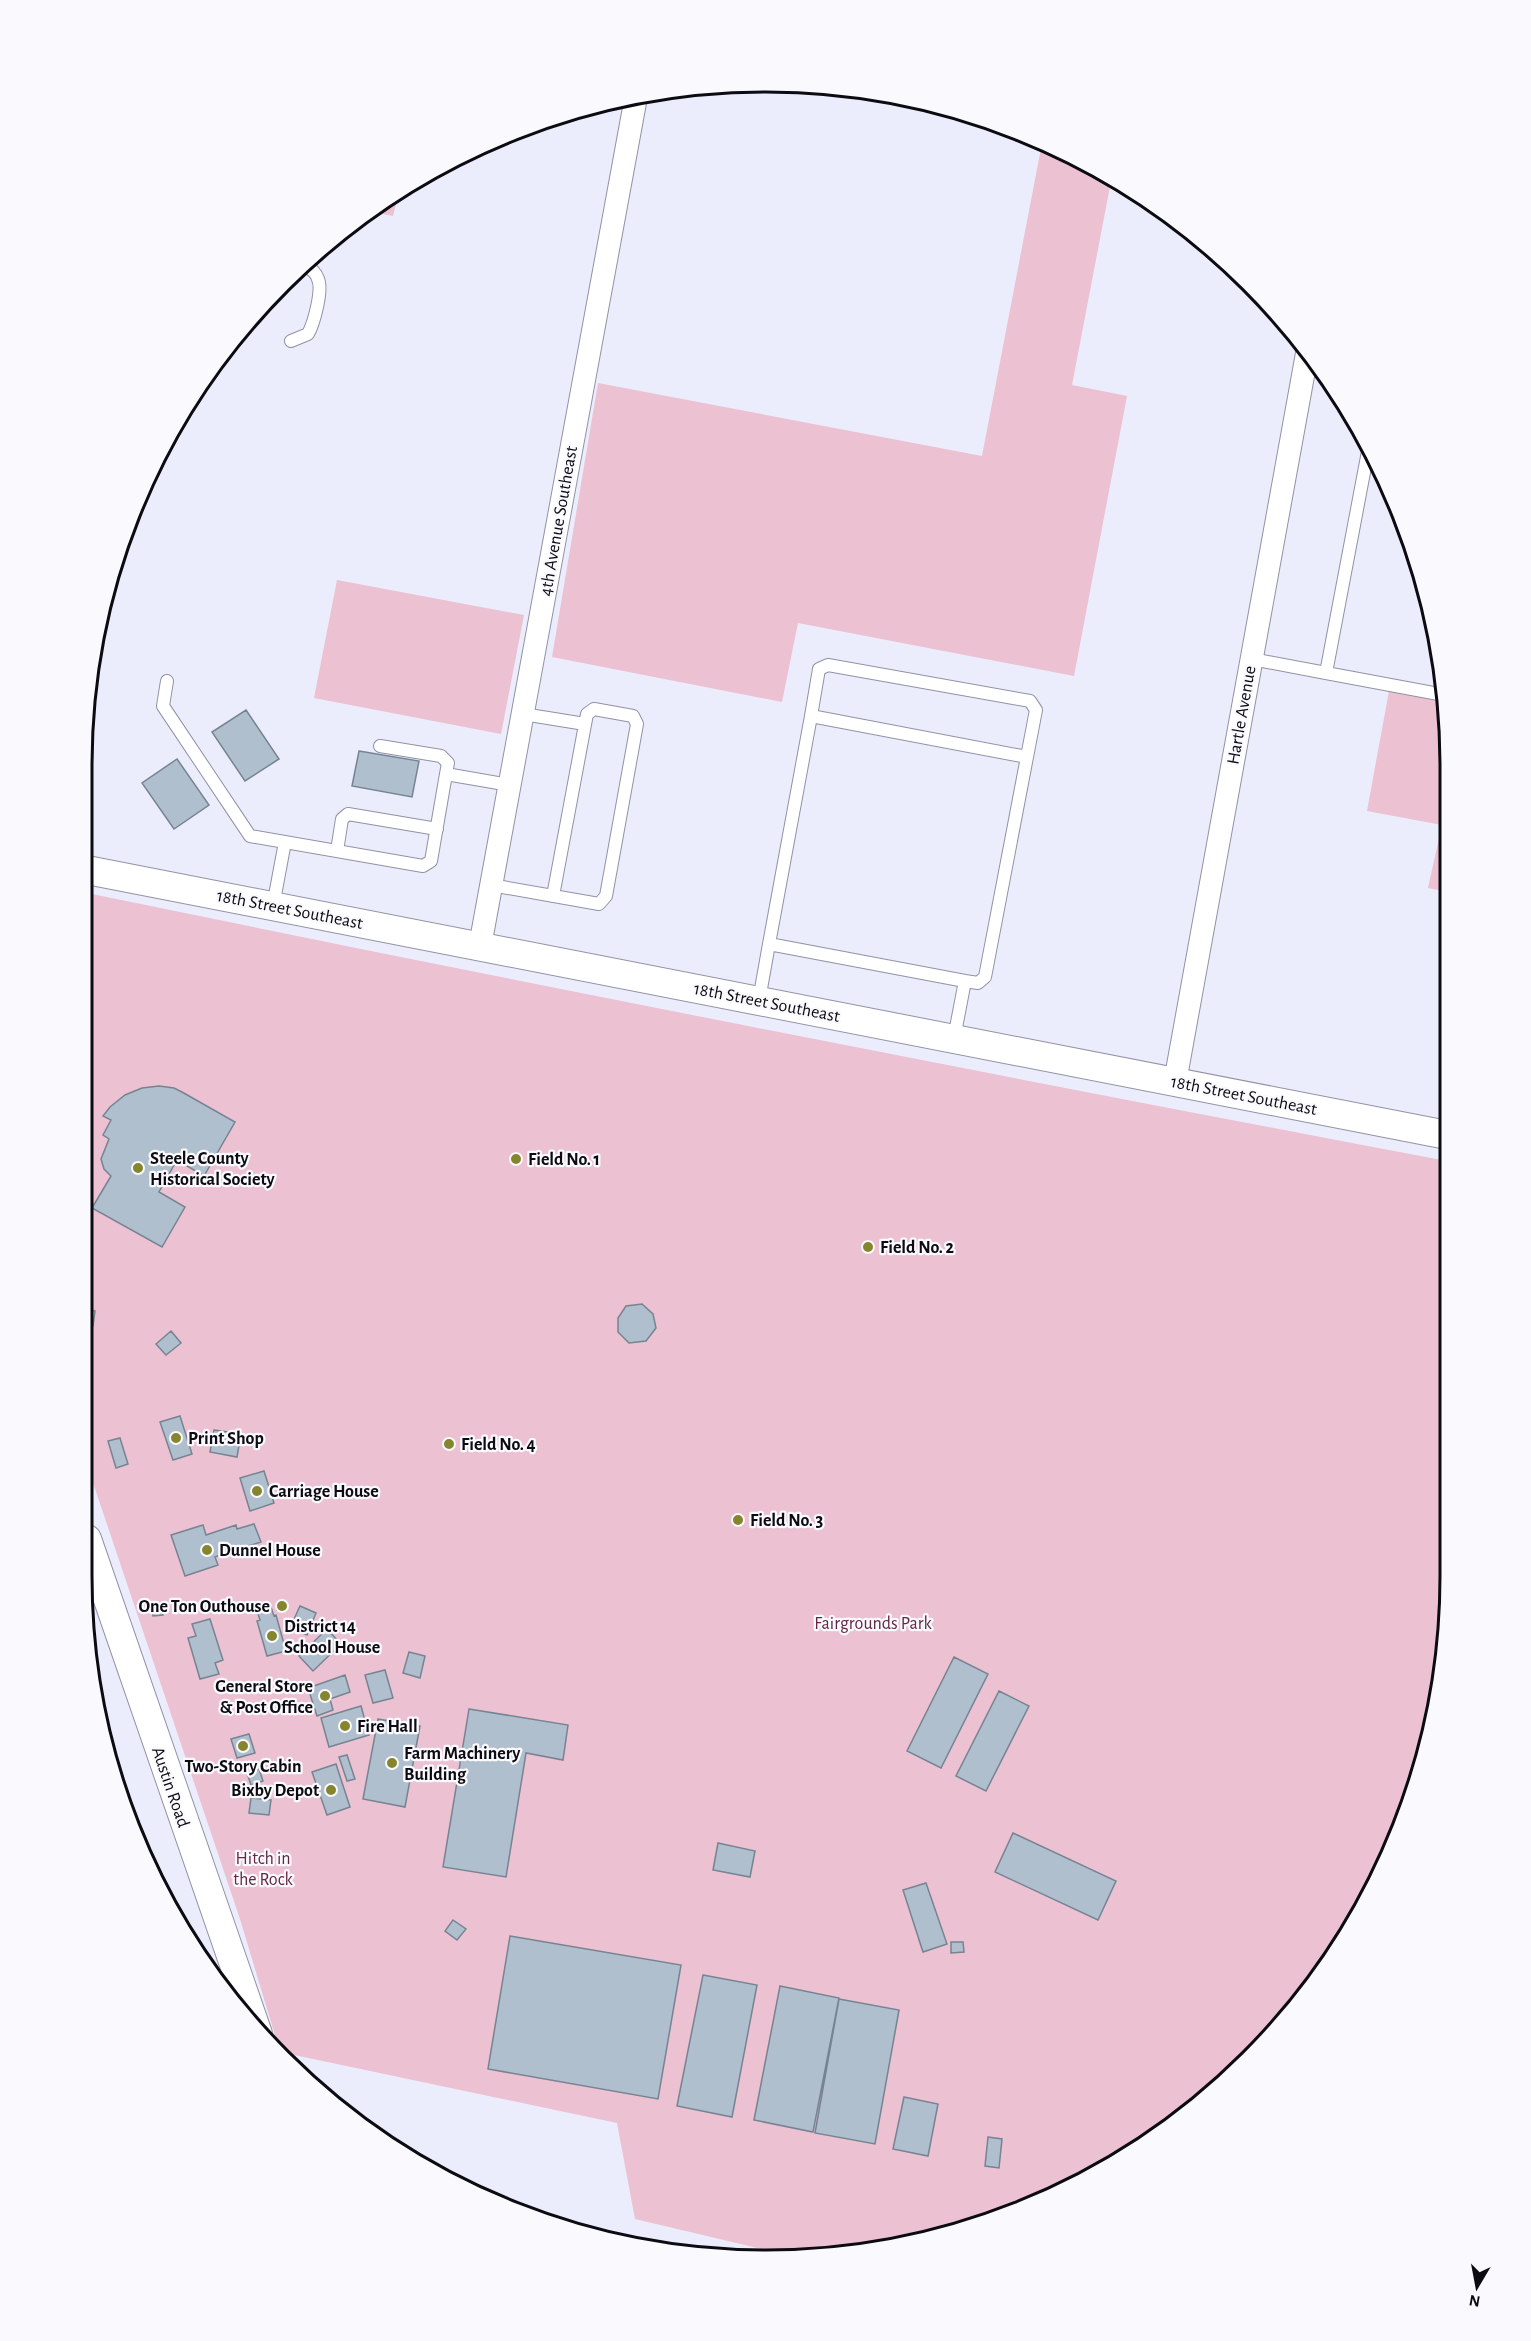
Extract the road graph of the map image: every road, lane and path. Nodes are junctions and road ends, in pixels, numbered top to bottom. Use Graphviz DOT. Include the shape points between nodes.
graph roads {
  1 [pos="635,104"];
  2 [pos="310,269"];
  3 [pos="291,341"];
  4 [pos="1305,362"];
  5 [pos="1366,460"];
  6 [pos="1252,659"];
  7 [pos="1326,673"];
  8 [pos="167,681"];
  9 [pos="1435,693"];
  10 [pos="523,714"];
  11 [pos="811,716"];
  12 [pos="585,724"];
  13 [pos="380,746"];
  14 [pos="1027,757"];
  15 [pos="446,774"];
  16 [pos="510,785"];
  17 [pos="437,829"];
  18 [pos="285,842"];
  19 [pos="337,851"];
  20 [pos="92,871"];
  21 [pos="491,885"];
  22 [pos="553,896"];
  23 [pos="273,906"];
  24 [pos="769,944"];
  25 [pos="480,946"];
  26 [pos="965,981"];
  27 [pos="759,1000"];
  28 [pos="954,1038"];
  29 [pos="1175,1082"];
  30 [pos="1440,1134"];
  31 [pos="92,1554"];
  32 [pos="248,2007"];
  1 -- 10 [label="street, 4th Avenue Southeast"];
  2 -- 3 [label="lane" via="320,285 314,317 308,334"];
  4 -- 6 [label="street, Hartle Avenue"];
  5 -- 7 [label="lane"];
  6 -- 7 [label="lane"];
  6 -- 29 [label="street, Hartle Avenue"];
  7 -- 9 [label="lane"];
  8 -- 18 [label="lane" via="163,706 250,836"];
  10 -- 12 [label="lane"];
  10 -- 16 [label="street, 4th Avenue Southeast"];
  11 -- 14 [label="lane"];
  11 -- 14 [label="lane" via="819,669 828,665 1030,701 1036,710"];
  11 -- 24 [label="lane"];
  12 -- 22 [label="lane"];
  12 -- 22 [label="lane" via="587,714 594,709 633,716 637,724 606,896 599,904"];
  13 -- 15 [label="lane" via="441,756 448,763"];
  14 -- 26 [label="lane" via="985,977 978,983"];
  15 -- 16 [label="lane"];
  15 -- 17 [label="lane"];
  16 -- 21 [label="street, 4th Avenue Southeast"];
  17 -- 19 [label="lane" via="431,861 423,866"];
  17 -- 19 [label="lane" via="348,814 342,819"];
  18 -- 19 [label="lane"];
  18 -- 23 [label="lane"];
  20 -- 23 [label="street, 18th Street Southeast"];
  21 -- 22 [label="lane"];
  21 -- 25 [label="street, 4th Avenue Southeast"];
  23 -- 25 [label="street, 18th Street Southeast"];
  24 -- 26 [label="lane"];
  24 -- 27 [label="lane"];
  25 -- 27 [label="street, 18th Street Southeast"];
  26 -- 28 [label="lane"];
  27 -- 28 [label="street, 18th Street Southeast"];
  28 -- 29 [label="street, 18th Street Southeast"];
  29 -- 30 [label="street, 18th Street Southeast"];
  31 -- 32 [label="street, Austin Road"];
}
